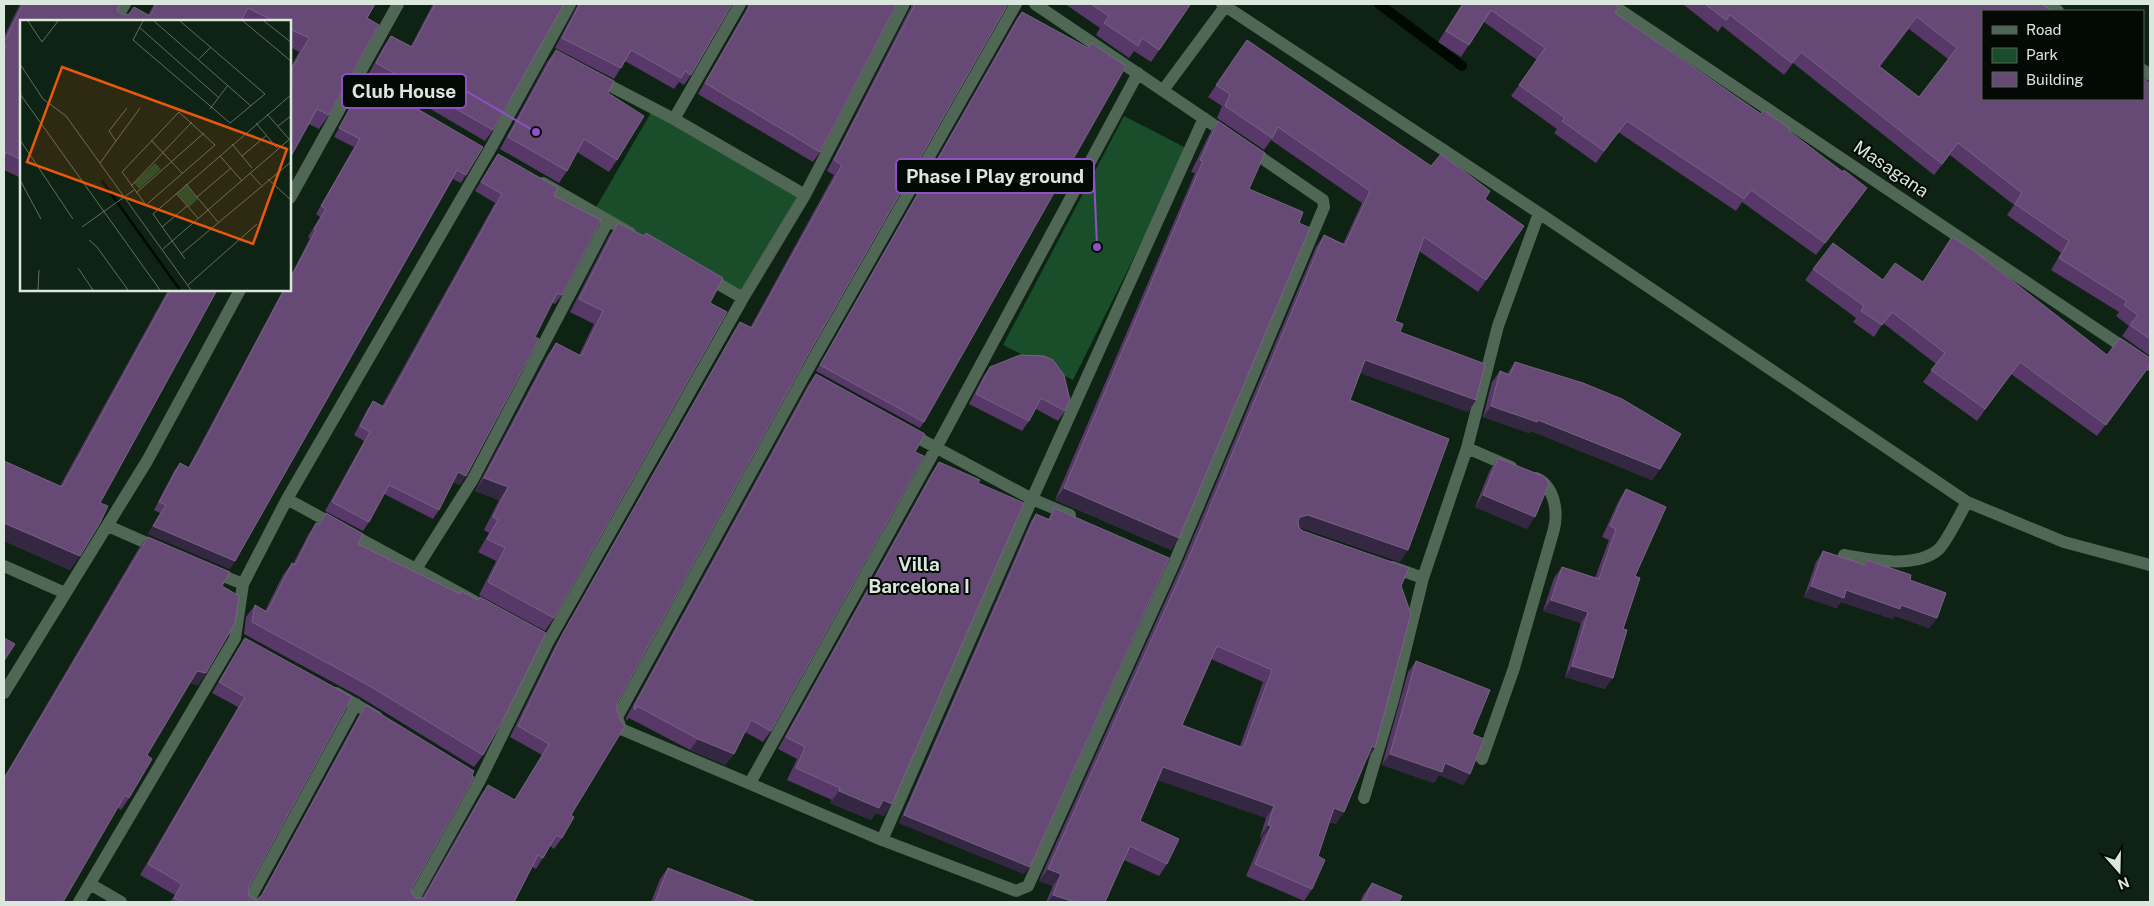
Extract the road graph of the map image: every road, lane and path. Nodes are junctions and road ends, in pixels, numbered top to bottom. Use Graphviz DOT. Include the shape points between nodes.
graph roads {
  1 [pos="125,4"];
  2 [pos="398,4"];
  3 [pos="570,4"];
  4 [pos="740,4"];
  5 [pos="904,4"];
  6 [pos="1016,4"];
  7 [pos="1035,4"];
  8 [pos="1611,4"];
  9 [pos="1225,5"];
  10 [pos="117,20"];
  11 [pos="1138,73"];
  12 [pos="588,74"];
  13 [pos="357,76"];
  14 [pos="1164,89"];
  15 [pos="390,95"];
  16 [pos="674,118"];
  17 [pos="1204,118"];
  18 [pos="532,176"];
  19 [pos="805,195"];
  20 [pos="291,196"];
  21 [pos="1539,213"];
  22 [pos="608,221"];
  23 [pos="642,240"];
  24 [pos="692,269"];
  25 [pos="239,291"];
  26 [pos="743,298"];
  27 [pos="2150,365"];
  28 [pos="895,425"];
  29 [pos="936,448"];
  30 [pos="1467,448"];
  31 [pos="287,499"];
  32 [pos="1032,499"];
  33 [pos="1967,502"];
  34 [pos="1086,522"];
  35 [pos="108,526"];
  36 [pos="171,554"];
  37 [pos="1844,555"];
  38 [pos="1378,563"];
  39 [pos="198,565"];
  40 [pos="2150,565"];
  41 [pos="4,566"];
  42 [pos="416,569"];
  43 [pos="1423,578"];
  44 [pos="243,584"];
  45 [pos="65,593"];
  46 [pos="482,605"];
  47 [pos="322,686"];
  48 [pos="4,693"];
  49 [pos="356,704"];
  50 [pos="390,725"];
  51 [pos="1482,759"];
  52 [pos="750,783"];
  53 [pos="1364,798"];
  54 [pos="882,840"];
  55 [pos="90,884"];
  56 [pos="79,902"];
  57 [pos="120,902"];
  58 [pos="248,902"];
  59 [pos="412,902"];
  1 -- 10 [label="street"];
  2 -- 13 [label="street"];
  3 -- 31 [label="street" via="550,54 489,152"];
  4 -- 16 [label="street"];
  5 -- 19 [label="street"];
  6 -- 52 [label="street" via="617,717 621,729 628,733"];
  7 -- 11 [label="street"];
  8 -- 27 [label="street, Masagana"];
  9 -- 14 [label="street"];
  9 -- 21 [label="street"];
  11 -- 14 [label="street"];
  11 -- 29 [label="street"];
  12 -- 16 [label="street"];
  13 -- 15 [label="street"];
  13 -- 20 [label="street"];
  14 -- 17 [label="street"];
  16 -- 19 [label="street"];
  17 -- 32 [label="street"];
  17 -- 54 [label="street" via="1323,200 1324,207 1028,886 1016,891"];
  18 -- 22 [label="street"];
  19 -- 26 [label="street"];
  21 -- 30 [label="street" via="1498,326"];
  21 -- 33 [label="street"];
  22 -- 23 [label="street"];
  22 -- 42 [label="street" via="473,479"];
  24 -- 26 [label="street"];
  25 -- 35 [label="street"];
  26 -- 59 [label="street" via="544,639"];
  28 -- 29 [label="street"];
  29 -- 32 [label="street"];
  29 -- 52 [label="street"];
  30 -- 43 [label="street"];
  30 -- 51 [label="street" via="1541,480 1556,504 1557,515 1514,668"];
  31 -- 42 [label="street"];
  31 -- 44 [label="street"];
  32 -- 34 [label="street"];
  32 -- 54 [label="street"];
  33 -- 37 [label="street" via="1938,549 1919,558 1890,563"];
  33 -- 40 [label="street" via="2064,542"];
  35 -- 36 [label="street"];
  35 -- 45 [label="street"];
  38 -- 43 [label="street"];
  39 -- 44 [label="street"];
  41 -- 45 [label="street"];
  42 -- 46 [label="street"];
  43 -- 53 [label="street" via="1393,700"];
  44 -- 55 [label="street" via="239,640"];
  45 -- 48 [label="street"];
  47 -- 49 [label="street"];
  49 -- 50 [label="street"];
  49 -- 58 [label="street"];
  52 -- 54 [label="street"];
  55 -- 56 [label="street"];
  55 -- 57 [label="street"];
}
